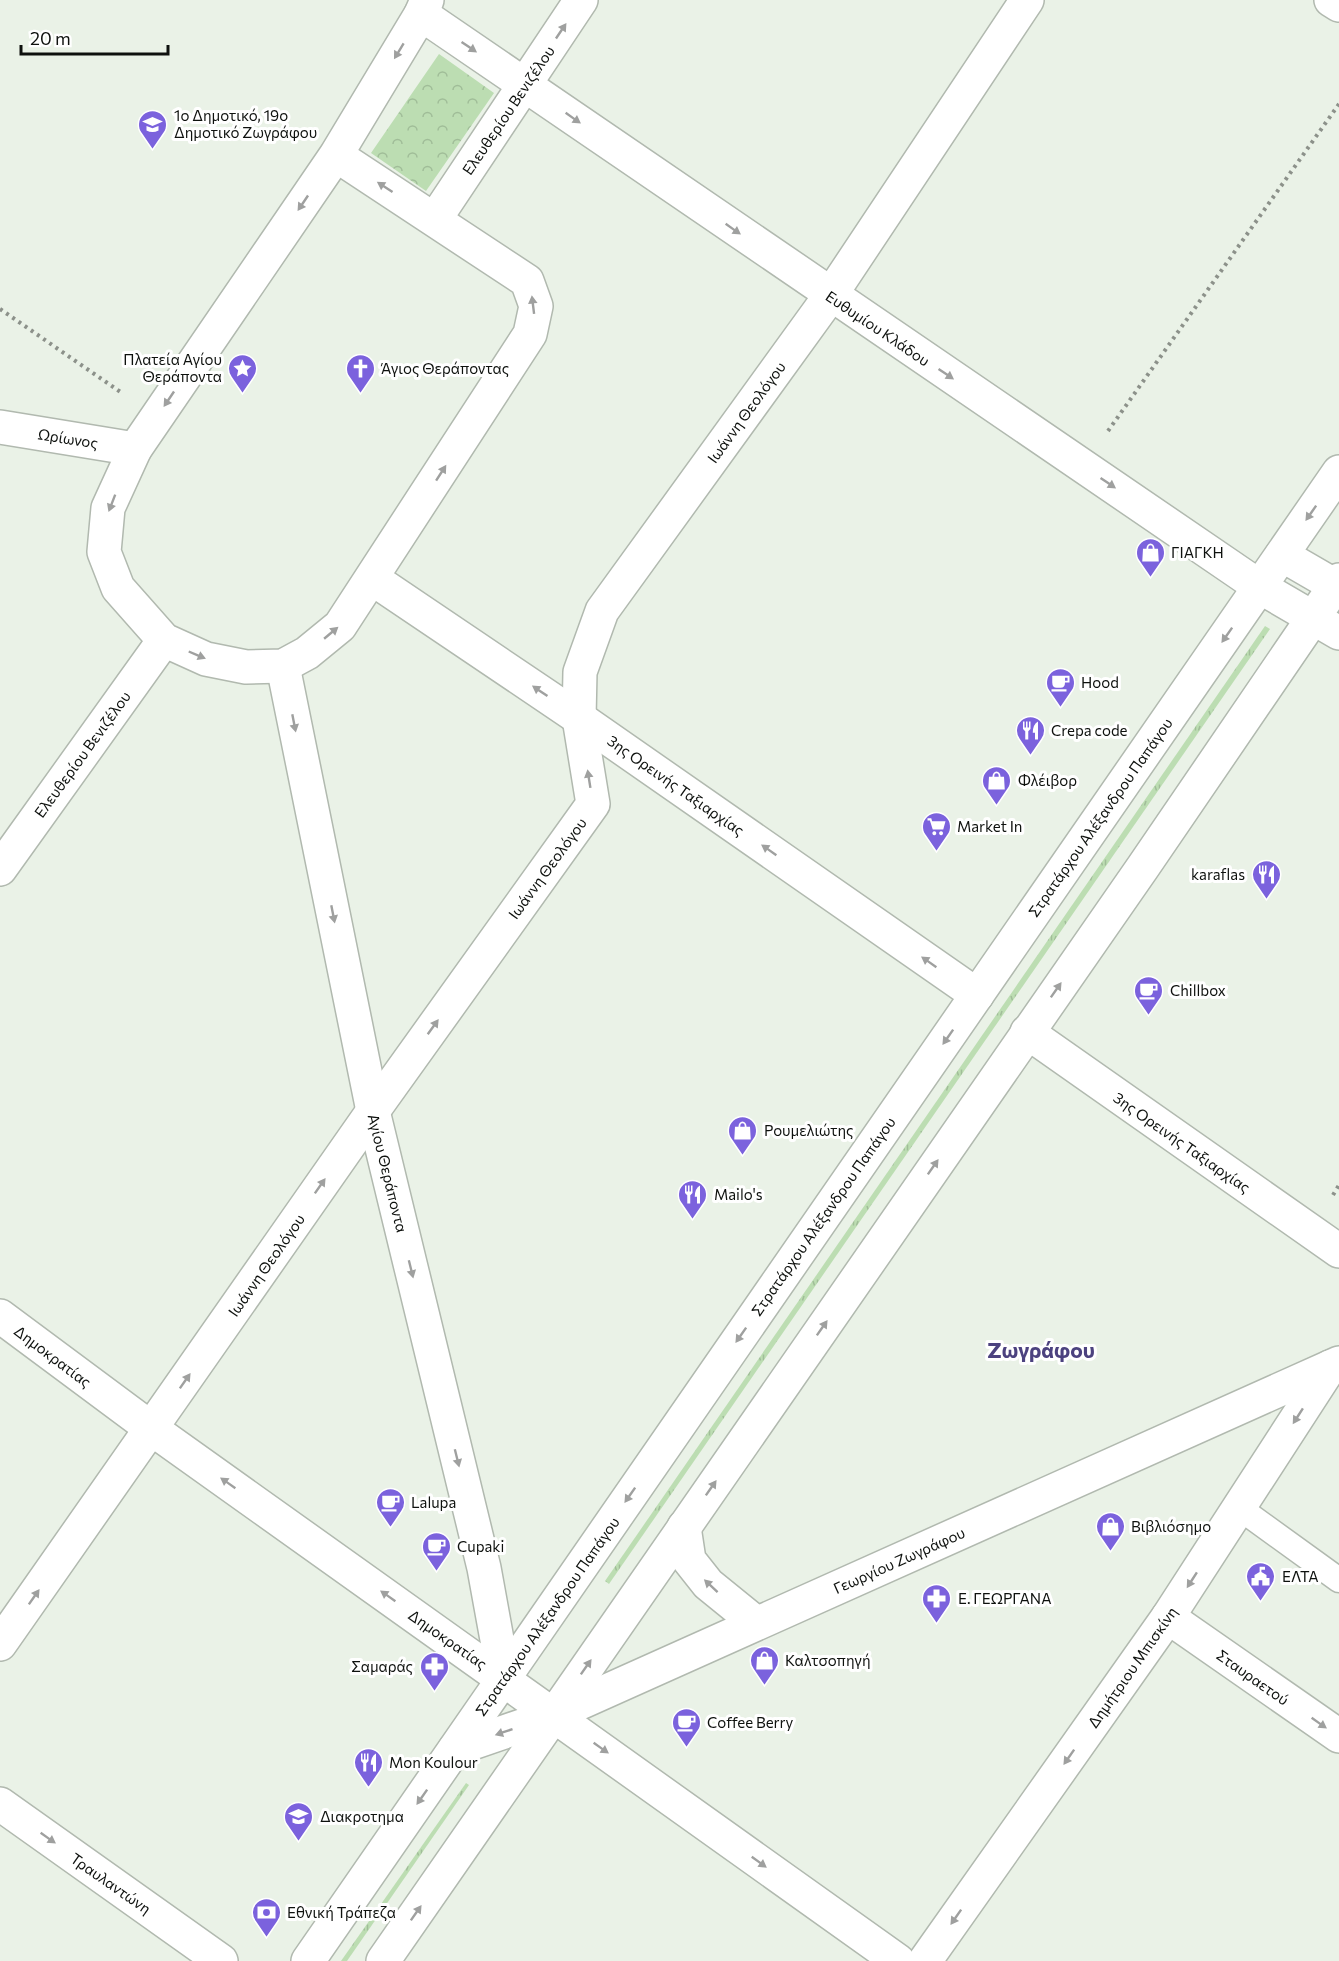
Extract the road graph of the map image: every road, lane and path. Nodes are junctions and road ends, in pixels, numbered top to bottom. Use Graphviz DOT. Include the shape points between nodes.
graph roads {
  1 [pos="581,0"];
  2 [pos="1027,0"];
  3 [pos="1331,0"];
  4 [pos="1339,5"];
  5 [pos="424,7"];
  6 [pos="525,85"];
  7 [pos="1339,104"];
  8 [pos="336,155"];
  9 [pos="435,219"];
  10 [pos="830,296"];
  11 [pos="0,309"];
  12 [pos="158,416"];
  13 [pos="0,427"];
  14 [pos="135,449"];
  15 [pos="1083,466"];
  16 [pos="1339,472"];
  17 [pos="1282,555"];
  18 [pos="373,579"];
  19 [pos="1338,585"];
  20 [pos="1260,587"];
  21 [pos="1326,626"];
  22 [pos="164,640"];
  23 [pos="283,666"];
  24 [pos="579,718"];
  25 [pos="0,869"];
  26 [pos="977,995"];
  27 [pos="1026,1032"];
  28 [pos="373,1111"];
  29 [pos="1339,1251"];
  30 [pos="0,1317"];
  31 [pos="1334,1365"];
  32 [pos="152,1429"];
  33 [pos="1239,1507"];
  34 [pos="684,1527"];
  35 [pos="1339,1580"];
  36 [pos="1168,1617"];
  37 [pos="756,1623"];
  38 [pos="0,1644"];
  39 [pos="504,1678"];
  40 [pos="553,1715"];
  41 [pos="1339,1736"];
  42 [pos="455,1749"];
  43 [pos="0,1804"];
  44 [pos="221,1961"];
  45 [pos="308,1961"];
  46 [pos="383,1961"];
  47 [pos="898,1961"];
  48 [pos="925,1961"];
  6 -- 1 [label="street, Ελευθερίου Βενιζέλου, one-way"];
  2 -- 10 [label="street, Ιωάννη Θεολόγου"];
  3 -- 4 [label="street"];
  5 -- 6 [label="street, Ευθυμίου Κλάδου, one-way"];
  5 -- 8 [label="street, one-way"];
  6 -- 9 [label="street, Ελευθερίου Βενιζέλου"];
  6 -- 10 [label="street, Ευθυμίου Κλάδου, one-way"];
  7 -- 15 [label="path"];
  9 -- 8 [label="street, one-way"];
  8 -- 12 [label="street, one-way"];
  18 -- 9 [label="street, one-way" via="530,334 536,306 527,281"];
  10 -- 15 [label="street, Ευθυμίου Κλάδου, one-way"];
  10 -- 24 [label="street, Ιωάννη Θεολόγου" via="602,611 580,672"];
  11 -- 12 [label="path"];
  12 -- 14 [label="street"];
  13 -- 14 [label="street, Ωρίωνος"];
  14 -- 22 [label="street, one-way" via="108,508 104,552 118,588"];
  15 -- 20 [label="street, Ευθυμίου Κλάδου, one-way"];
  16 -- 17 [label="street, Στρατάρχου Αλέξανδρου Παπάγου, one-way"];
  17 -- 19 [label="street"];
  17 -- 20 [label="street, Στρατάρχου Αλέξανδρου Παπάγου"];
  23 -- 18 [label="street, one-way" via="307,653 340,626"];
  24 -- 18 [label="street, 3ης Ορεινής Ταξιαρχίας, one-way"];
  19 -- 21 [label="street"];
  20 -- 21 [label="street, Ευθυμίου Κλάδου"];
  20 -- 26 [label="street, Στρατάρχου Αλέξανδρου Παπάγου, one-way"];
  27 -- 21 [label="street, one-way" via="1143,867"];
  22 -- 23 [label="street, one-way" via="216,661 246,667"];
  22 -- 25 [label="street, Ελευθερίου Βενιζέλου"];
  23 -- 28 [label="street, Αγίου Θεράποντα, one-way"];
  26 -- 24 [label="street, 3ης Ορεινής Ταξιαρχίας, one-way"];
  28 -- 24 [label="street, Ιωάννη Θεολόγου, one-way" via="593,804"];
  26 -- 39 [label="street, Στρατάρχου Αλέξανδρου Παπάγου, one-way"];
  27 -- 29 [label="street, 3ης Ορεινής Ταξιαρχίας"];
  34 -- 27 [label="street, one-way"];
  32 -- 28 [label="street, Ιωάννη Θεολόγου, one-way"];
  28 -- 39 [label="street, Αγίου Θεράποντα, one-way" via="484,1569"];
  30 -- 32 [label="street, Δημοκρατίας"];
  31 -- 33 [label="street, Δημήτριου Μπισκίνη, one-way"];
  31 -- 37 [label="street, Γεωργίου Ζωγράφου"];
  38 -- 32 [label="street, Ιωάννη Θεολόγου, one-way"];
  39 -- 32 [label="street, Δημοκρατίας, one-way"];
  33 -- 35 [label="lane"];
  33 -- 36 [label="street, Δημήτριου Μπισκίνη, one-way"];
  37 -- 34 [label="street, one-way" via="708,1584 689,1560"];
  40 -- 34 [label="street, one-way"];
  36 -- 41 [label="street, Σταυραετού, one-way"];
  36 -- 48 [label="street, Δημήτριου Μπισκίνη, one-way"];
  37 -- 40 [label="street, Γεωργίου Ζωγράφου"];
  39 -- 40 [label="street, Δημοκρατίας"];
  39 -- 42 [label="street, Στρατάρχου Αλέξανδρου Παπάγου"];
  40 -- 42 [label="street, Γεωργίου Ζωγράφου, one-way"];
  46 -- 40 [label="street, one-way"];
  40 -- 47 [label="street, Δημοκρατίας, one-way"];
  42 -- 45 [label="street, Στρατάρχου Αλέξανδρου Παπάγου, one-way"];
  43 -- 44 [label="street, Τραυλαντώνη, one-way"];
}
